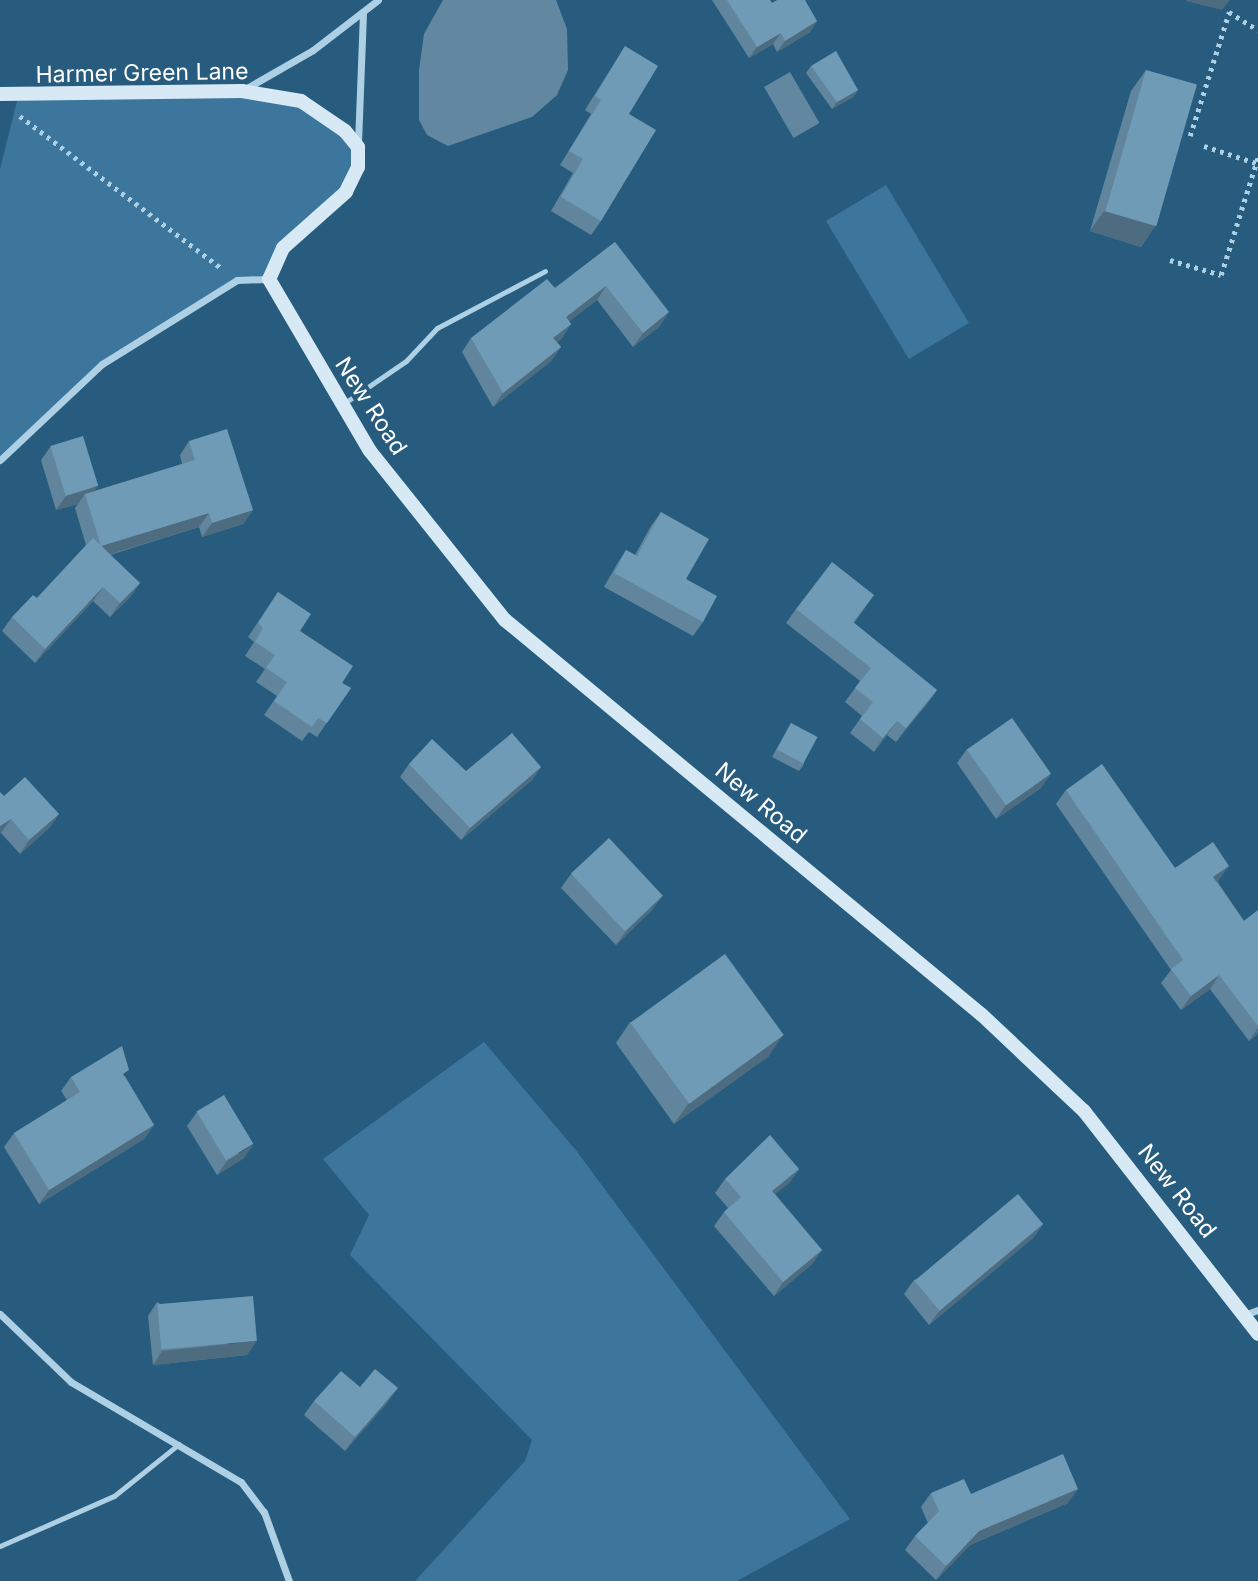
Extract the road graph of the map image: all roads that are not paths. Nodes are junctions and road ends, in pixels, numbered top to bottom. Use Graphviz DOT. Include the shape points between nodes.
graph roads {
  1 [pos="378,0"];
  2 [pos="363,12"];
  3 [pos="242,91"];
  4 [pos="0,94"];
  5 [pos="358,147"];
  6 [pos="545,271"];
  7 [pos="269,279"];
  8 [pos="340,406"];
  9 [pos="0,460"];
  10 [pos="1251,1313"];
  11 [pos="0,1314"];
  12 [pos="1258,1334"];
  13 [pos="179,1444"];
  14 [pos="0,1546"];
  15 [pos="289,1581"];
  1 -- 2 [label="street"];
  2 -- 3 [label="street" via="313,50"];
  2 -- 5 [label="street"];
  3 -- 4 [label="street, Harmer Green Lane"];
  3 -- 5 [label="street, Harmer Green Lane" via="301,101"];
  5 -- 7 [label="street" via="346,192 284,248"];
  6 -- 8 [label="lane" via="437,328 406,361"];
  7 -- 8 [label="street, New Road"];
  7 -- 9 [label="street" via="237,280 102,364"];
  8 -- 10 [label="street, New Road" via="505,620 982,1015 1084,1111"];
  10 -- 12 [label="street, New Road"];
  11 -- 13 [label="street" via="71,1382"];
  13 -- 14 [label="lane" via="114,1496"];
  13 -- 15 [label="street" via="241,1482 264,1512"];
}
